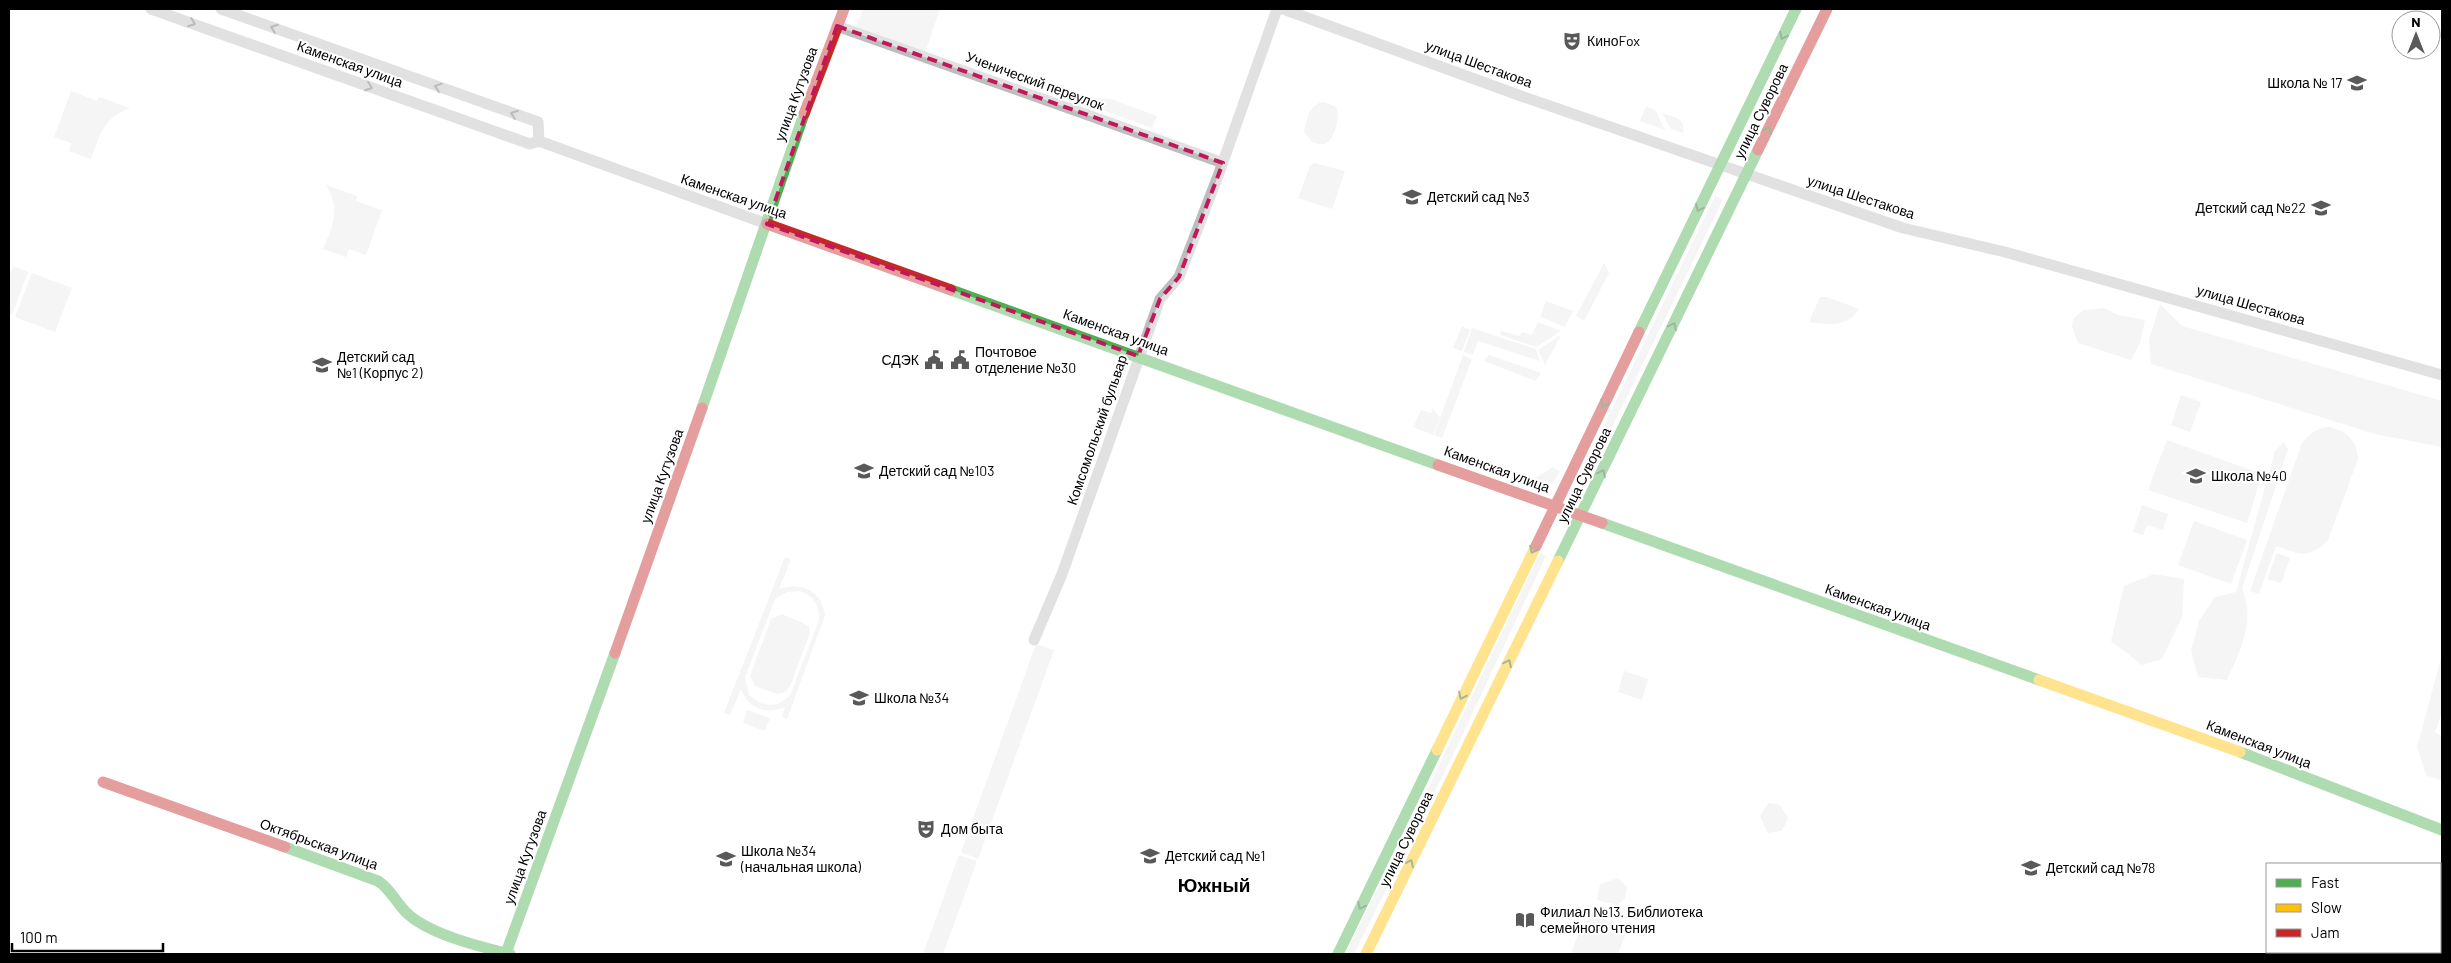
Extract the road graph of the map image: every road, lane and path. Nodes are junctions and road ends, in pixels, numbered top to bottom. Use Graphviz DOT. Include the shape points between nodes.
graph roads {
  1 [pos="151,9"];
  2 [pos="221,9"];
  3 [pos="844,9"];
  4 [pos="1277,9"];
  5 [pos="1283,9"];
  6 [pos="1796,9"];
  7 [pos="1827,9"];
  8 [pos="837,26"];
  9 [pos="539,141"];
  10 [pos="1223,164"];
  11 [pos="1721,164"];
  12 [pos="1747,174"];
  13 [pos="767,224"];
  14 [pos="1138,356"];
  15 [pos="2442,375"];
  16 [pos="1555,506"];
  17 [pos="1581,516"];
  18 [pos="1034,640"];
  19 [pos="103,782"];
  20 [pos="2442,830"];
  21 [pos="507,954"];
  22 [pos="1338,954"];
  23 [pos="1366,954"];
  1 -- 9 [label="street, Каменская улица, one-way" via="530,144"];
  9 -- 2 [label="street, Каменская улица, one-way" via="538,122"];
  3 -- 8 [label="street, улица Кутузова"];
  4 -- 10 [label="street, Комсомольский бульвар"];
  5 -- 11 [label="street, улица Шестакова" via="1520,96"];
  6 -- 11 [label="street, улица Суворова, one-way"];
  12 -- 7 [label="street, улица Суворова, one-way"];
  8 -- 10 [label="street, Ученический переулок"];
  8 -- 13 [label="street, улица Кутузова"];
  9 -- 13 [label="street, Каменская улица"];
  10 -- 14 [label="street, Комсомольский бульвар" via="1180,277 1160,299"];
  11 -- 12 [label="street, улица Шестакова"];
  11 -- 16 [label="street, улица Суворова, one-way"];
  12 -- 15 [label="street, улица Шестакова" via="1903,228 2005,252"];
  17 -- 12 [label="street, улица Суворова, one-way"];
  13 -- 14 [label="street, Каменская улица"];
  13 -- 21 [label="street, улица Кутузова"];
  14 -- 16 [label="street, Каменская улица"];
  14 -- 18 [label="street, Комсомольский бульвар" via="1062,574"];
  16 -- 17 [label="street, Каменская улица"];
  16 -- 22 [label="street, улица Суворова, one-way"];
  17 -- 20 [label="street, Каменская улица" via="2237,752"];
  23 -- 17 [label="street, улица Суворова, one-way"];
  19 -- 21 [label="street, Октябрьская улица" via="378,881 387,886 409,914 423,924 471,945"];
}
